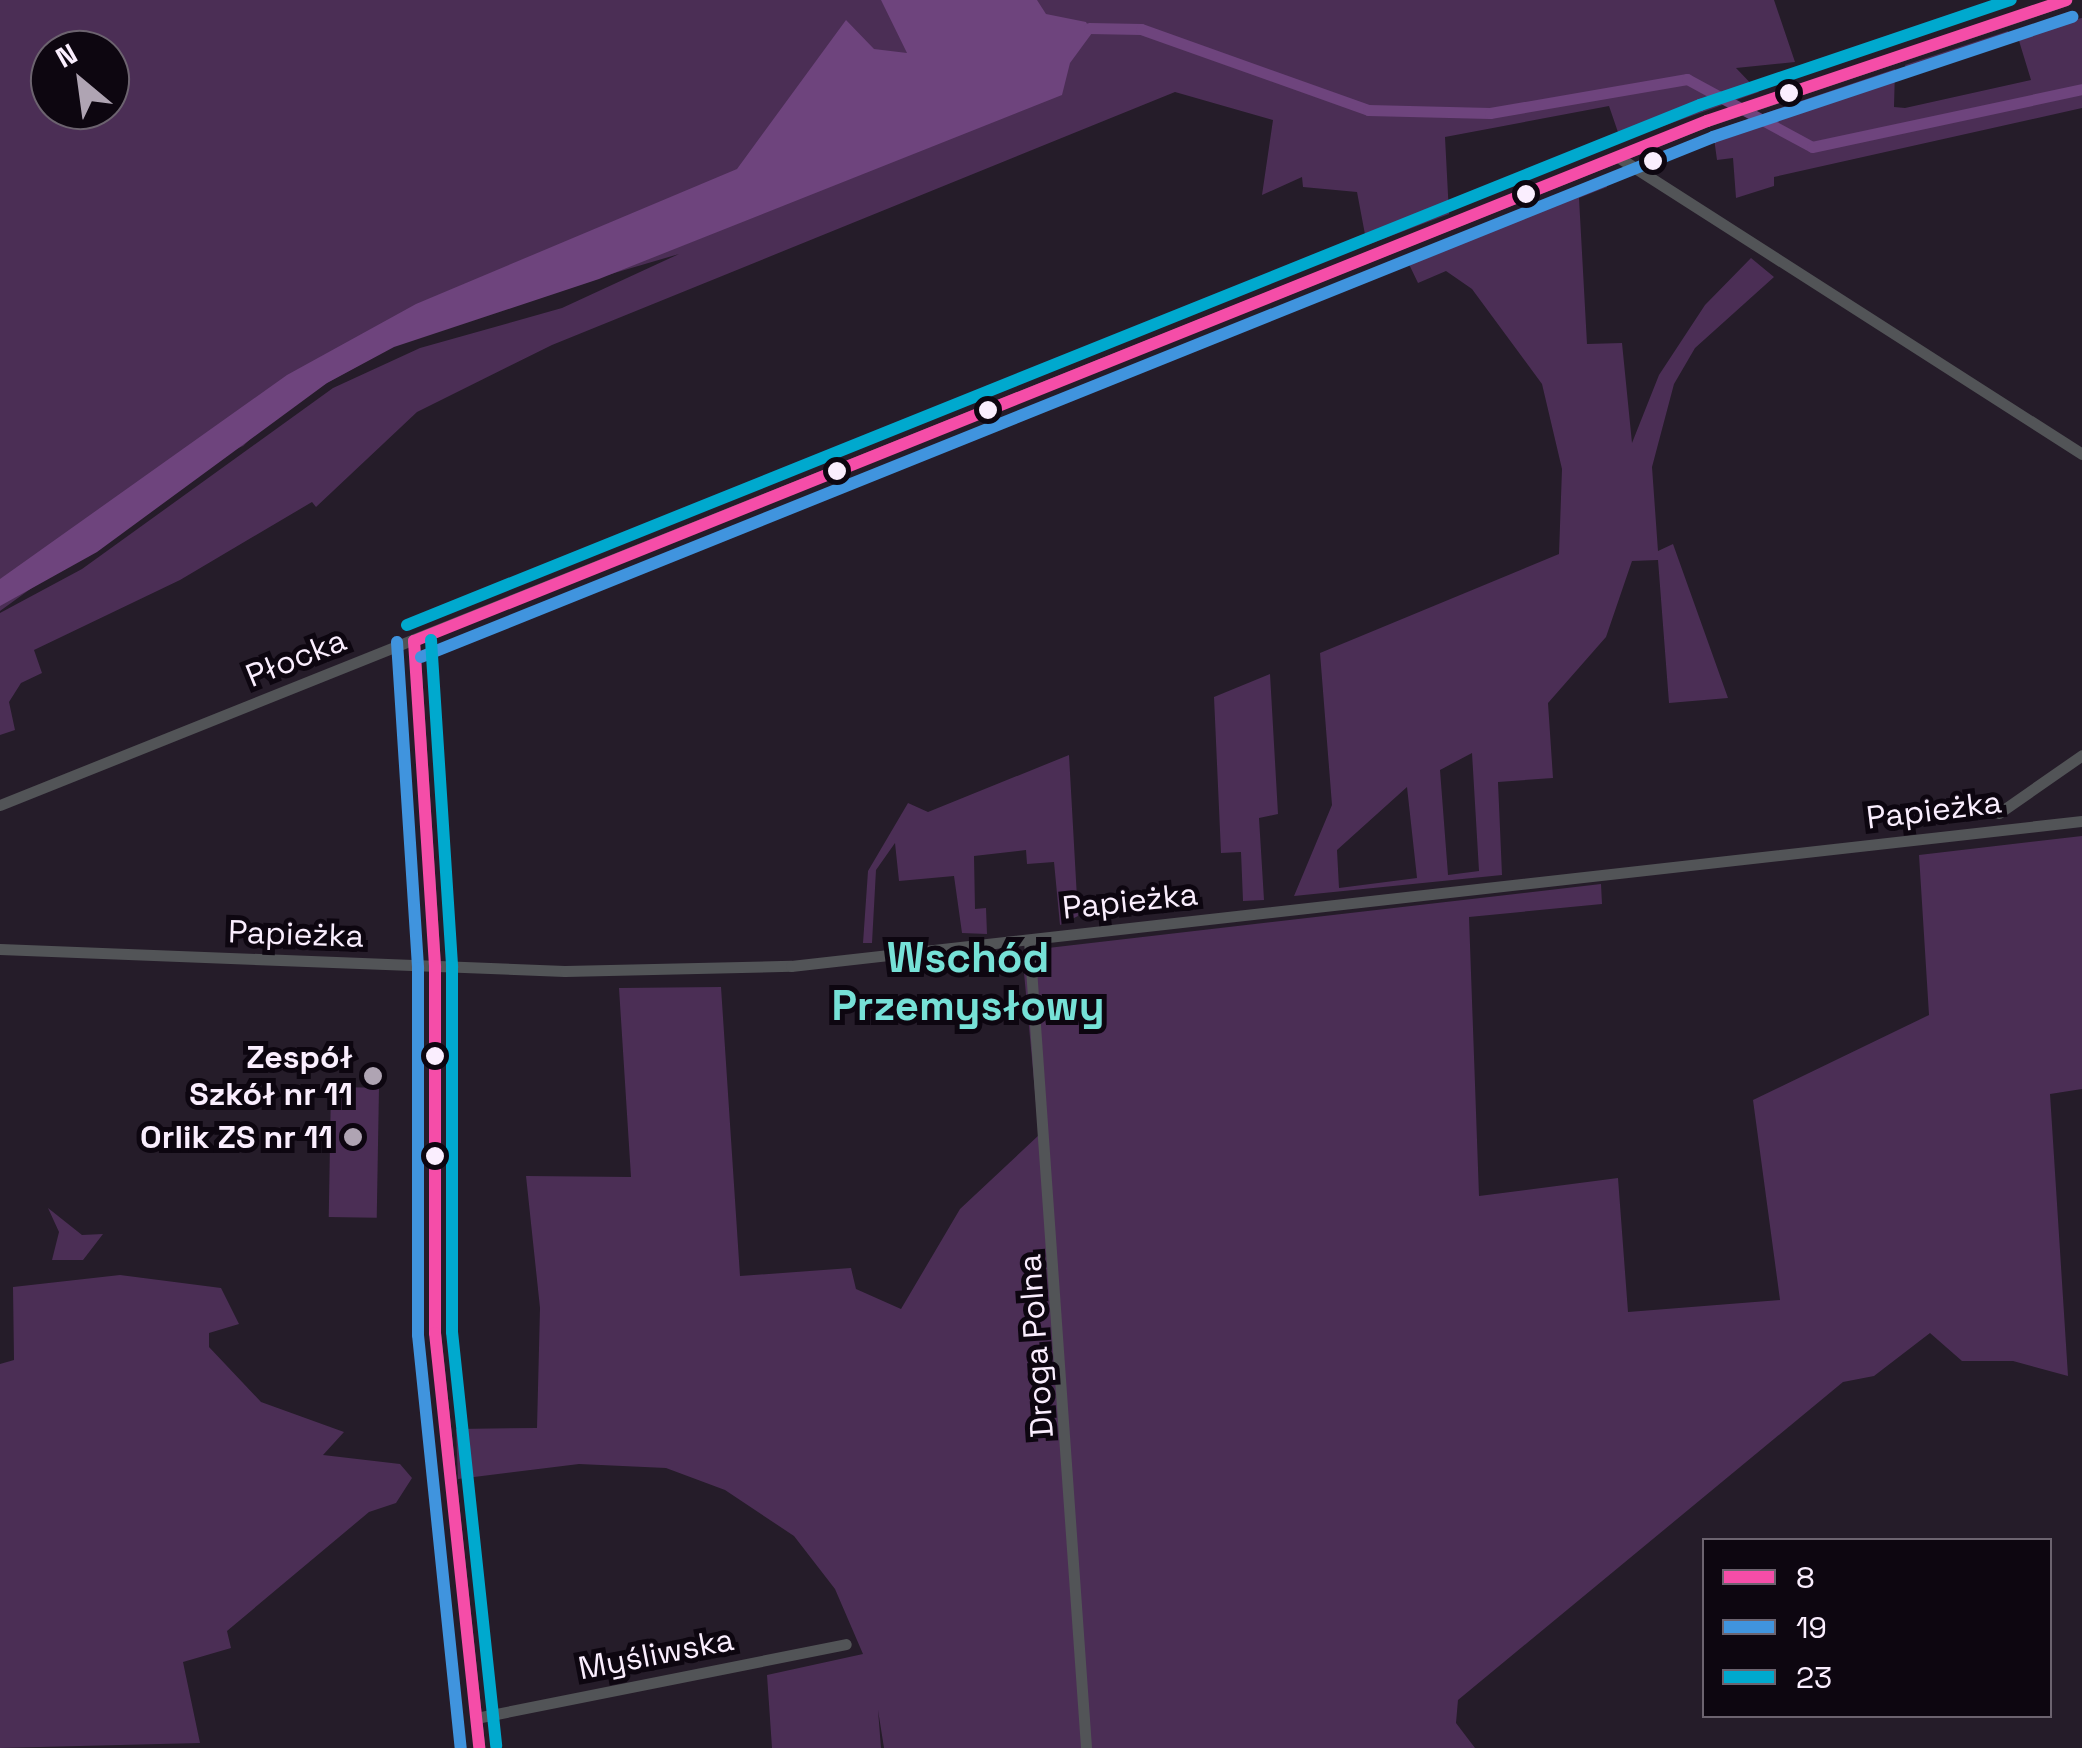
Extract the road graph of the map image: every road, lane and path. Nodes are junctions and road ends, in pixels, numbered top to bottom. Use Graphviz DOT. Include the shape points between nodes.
graph roads {
  1 [pos="2066,0"];
  2 [pos="1618,157"];
  3 [pos="2082,454"];
  4 [pos="414,641"];
  5 [pos="2082,755"];
  6 [pos="0,805"];
  7 [pos="1999,812"];
  8 [pos="2082,821"];
  9 [pos="1029,940"];
  10 [pos="0,949"];
  11 [pos="436,967"];
  12 [pos="846,1644"];
  13 [pos="476,1718"];
  14 [pos="479,1748"];
  15 [pos="1086,1748"];
  1 -- 2 [label="street, Płocka" via="1725,114"];
  2 -- 3 [label="street"];
  2 -- 4 [label="street, Płocka"];
  4 -- 6 [label="street, Płocka"];
  4 -- 11 [label="street"];
  5 -- 7 [label="street, Papieżka"];
  8 -- 9 [label="street, Papieżka"];
  9 -- 11 [label="street, Papieżka" via="702,971"];
  9 -- 15 [label="street, Droga Polna"];
  10 -- 11 [label="street, Papieżka"];
  11 -- 13 [label="street" via="435,1334"];
  12 -- 13 [label="street, Myśliwska"];
  13 -- 14 [label="street"];
}
